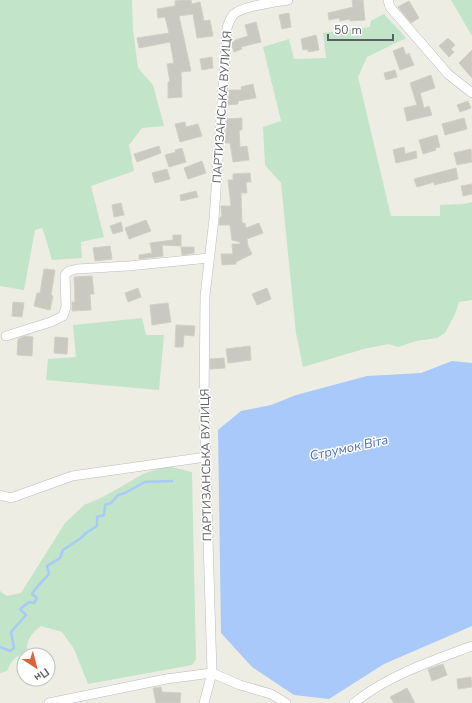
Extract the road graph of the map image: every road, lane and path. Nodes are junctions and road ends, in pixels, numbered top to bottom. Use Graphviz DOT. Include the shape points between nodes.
graph roads {
  1 [pos="288,0"];
  2 [pos="388,0"];
  3 [pos="472,93"];
  4 [pos="209,258"];
  5 [pos="6,336"];
  6 [pos="206,458"];
  7 [pos="0,495"];
  8 [pos="472,646"];
  9 [pos="212,673"];
  10 [pos="49,703"];
  11 [pos="204,703"];
  12 [pos="286,703"];
  13 [pos="354,703"];
  1 -- 4 [label="street, ПАРТИЗАНСЬКА ВУЛИЦЯ" via="235,12 230,18 227,28"];
  2 -- 3 [label="street" via="390,7 448,74"];
  4 -- 5 [label="street" via="69,271 65,275 66,307 63,316"];
  4 -- 6 [label="street, ПАРТИЗАНСЬКА ВУЛИЦЯ" via="205,296"];
  6 -- 7 [label="street" via="72,476 11,498"];
  6 -- 9 [label="street, ПАРТИЗАНСЬКА ВУЛИЦЯ"];
  8 -- 13 [label="street" via="413,668 367,692"];
  9 -- 10 [label="street" via="166,679"];
  9 -- 11 [label="street, ПАРТИЗАНСЬКА ВУЛИЦЯ"];
  9 -- 12 [label="street" via="271,694"];
}
